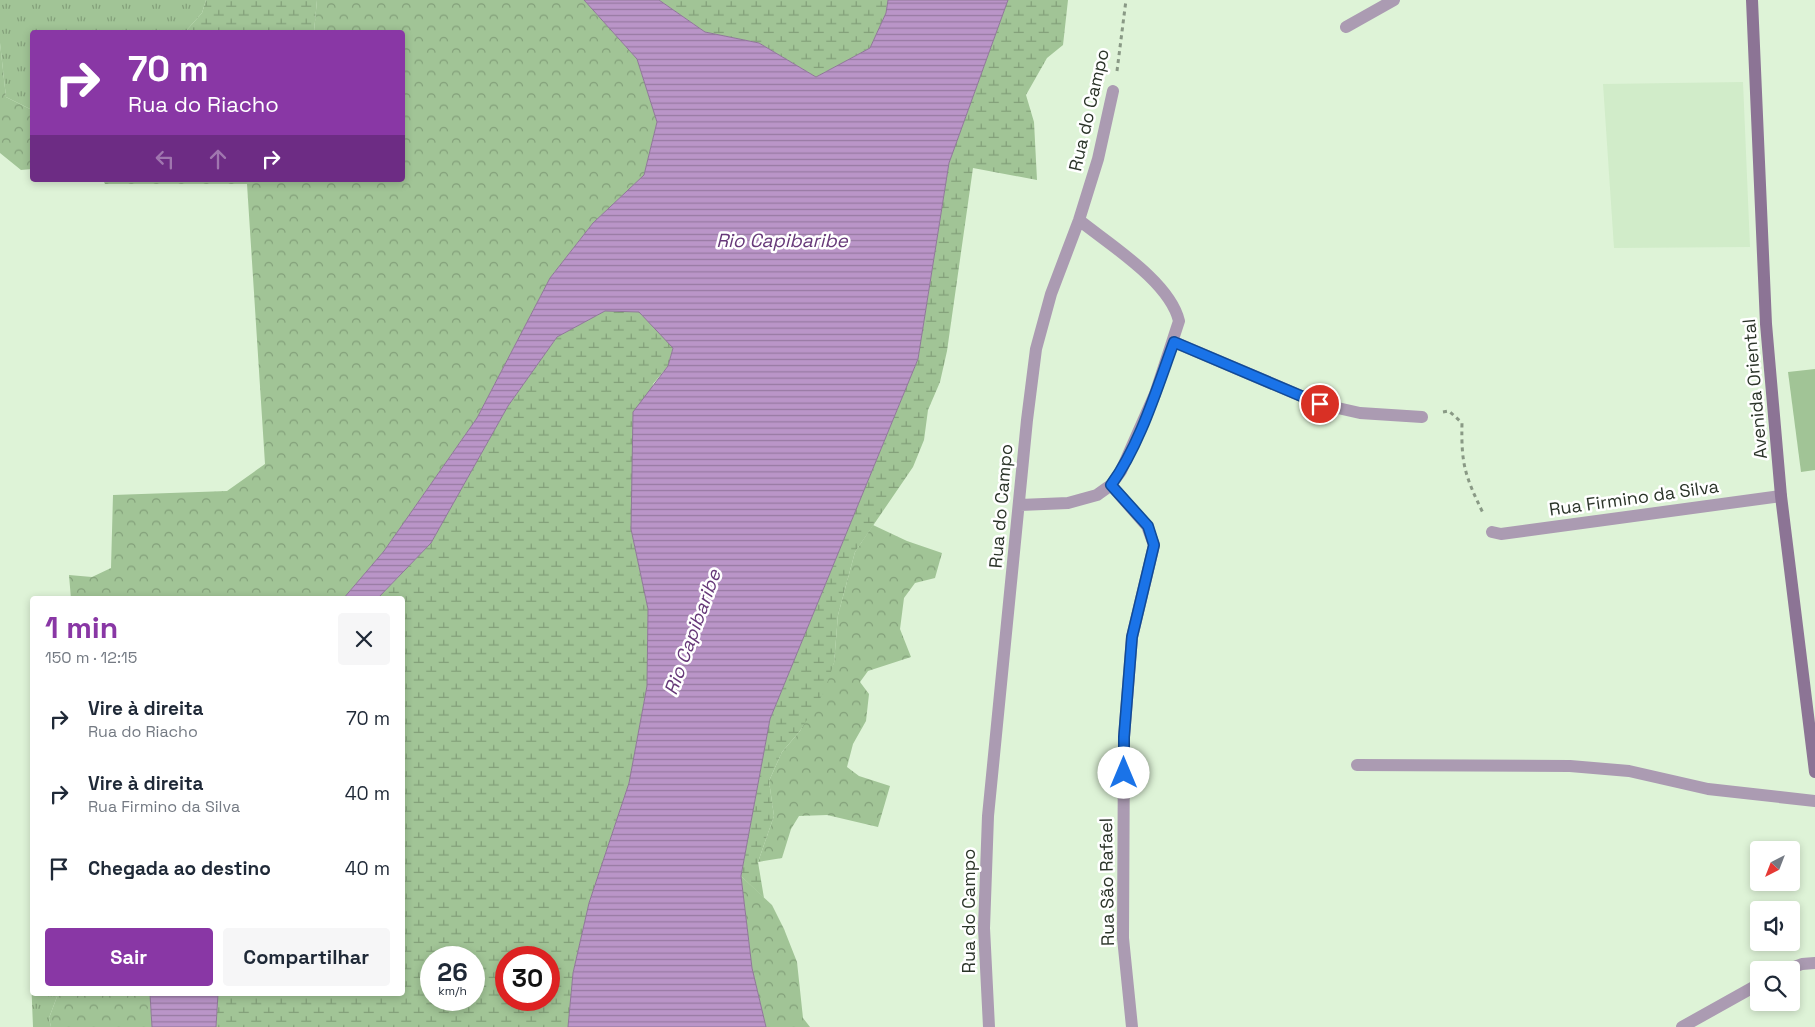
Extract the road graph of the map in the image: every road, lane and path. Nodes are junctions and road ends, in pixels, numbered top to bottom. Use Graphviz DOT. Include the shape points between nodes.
graph roads {
  1 [pos="1126,0"];
  2 [pos="1394,0"];
  3 [pos="1752,0"];
  4 [pos="1346,27"];
  5 [pos="1113,91"];
  6 [pos="1079,220"];
  7 [pos="1174,342"];
  8 [pos="1422,417"];
  9 [pos="1111,485"];
  10 [pos="1781,496"];
  11 [pos="1020,505"];
  12 [pos="1492,532"];
  13 [pos="1356,765"];
  14 [pos="1815,772"];
  15 [pos="1815,801"];
  16 [pos="1815,963"];
  17 [pos="1800,965"];
  18 [pos="1750,989"];
  19 [pos="989,1027"];
  20 [pos="1132,1027"];
  21 [pos="1682,1027"];
  1 -- 5 [label="path, Rua do Campo"];
  2 -- 4 [label="street"];
  3 -- 10 [label="street, Avenida Oriental" via="1766,324"];
  5 -- 6 [label="street, Rua do Campo" via="1098,159"];
  6 -- 7 [label="street" via="1164,292 1179,321"];
  6 -- 11 [label="street, Rua do Campo" via="1036,349"];
  7 -- 8 [label="street" via="1320,404 1360,413"];
  7 -- 9 [label="street" via="1155,394 1121,471"];
  8 -- 12 [label="path" via="1449,411 1462,423 1461,456 1468,482"];
  9 -- 11 [label="street" via="1097,494 1068,503"];
  9 -- 20 [label="street, Rua São Rafael" via="1148,526 1154,545 1132,637 1124,737 1124,938"];
  10 -- 12 [label="street, Rua Firmino da Silva" via="1501,534"];
  10 -- 14 [label="street, Avenida Oriental"];
  11 -- 19 [label="street, Rua do Campo" via="988,816 984,928"];
  13 -- 15 [label="street" via="1570,766 1629,771 1708,789"];
  16 -- 17 [label="street"];
  18 -- 21 [label="street"];
}
